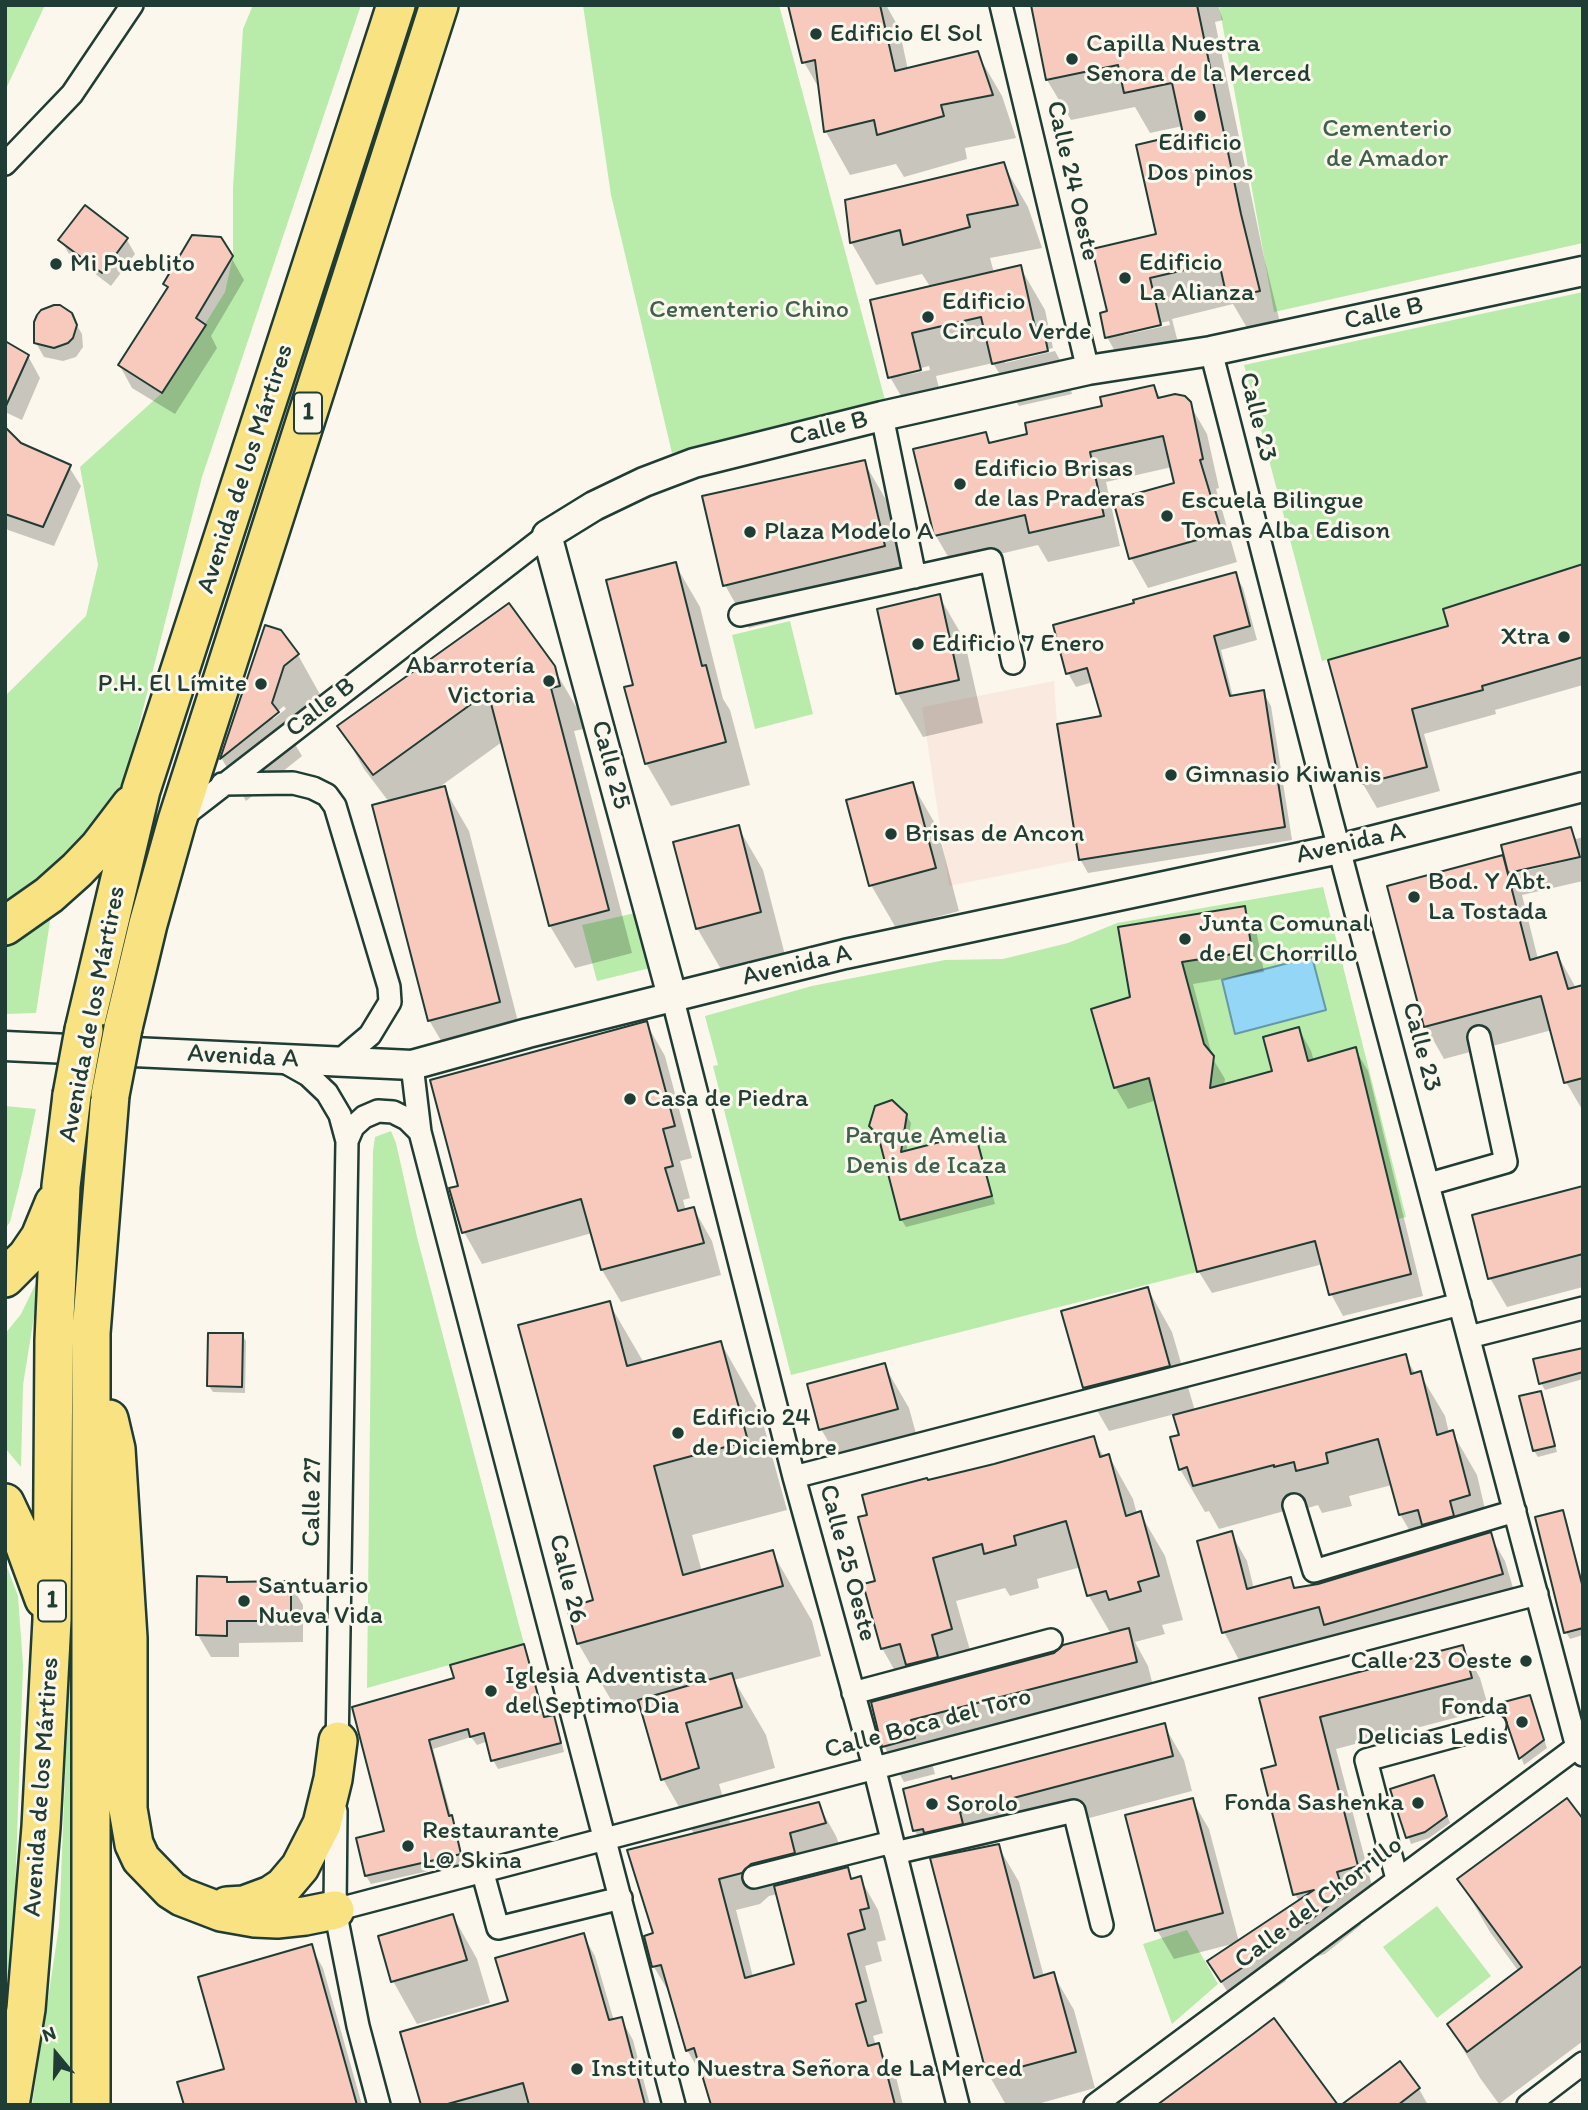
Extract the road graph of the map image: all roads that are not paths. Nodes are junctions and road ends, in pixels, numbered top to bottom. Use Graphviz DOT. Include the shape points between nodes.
graph roads {
  1 [pos="132,5"];
  2 [pos="396,5"];
  3 [pos="439,5"];
  4 [pos="1001,5"];
  5 [pos="5,164"];
  6 [pos="1583,271"];
  7 [pos="1211,351"];
  8 [pos="1088,370"];
  9 [pos="882,415"];
  10 [pos="547,535"];
  11 [pos="915,577"];
  12 [pos="740,615"];
  13 [pos="1013,663"];
  14 [pos="222,784"];
  15 [pos="1583,787"];
  16 [pos="141,790"];
  17 [pos="177,821"];
  18 [pos="1339,849"];
  19 [pos="5,926"];
  20 [pos="672,996"];
  21 [pos="1479,1037"];
  22 [pos="5,1046"];
  23 [pos="271,1058"];
  24 [pos="338,1062"];
  25 [pos="412,1065"];
  26 [pos="421,1132"];
  27 [pos="347,1141"];
  28 [pos="1429,1184"];
  29 [pos="61,1186"];
  30 [pos="5,1278"];
  31 [pos="1460,1304"];
  32 [pos="1583,1308"];
  33 [pos="91,1333"];
  34 [pos="1469,1337"];
  35 [pos="794,1477"];
  36 [pos="5,1503"];
  37 [pos="1294,1505"];
  38 [pos="1515,1511"];
  39 [pos="1537,1594"];
  40 [pos="52,1620"];
  41 [pos="1051,1640"];
  42 [pos="853,1693"];
  43 [pos="1495,1725"];
  44 [pos="338,1741"];
  45 [pos="1580,1751"];
  46 [pos="874,1767"];
  47 [pos="605,1839"];
  48 [pos="894,1848"];
  49 [pos="482,1870"];
  50 [pos="754,1877"];
  51 [pos="1397,1879"];
  52 [pos="621,1898"];
  53 [pos="201,1905"];
  54 [pos="335,1910"];
  55 [pos="1102,1925"];
  56 [pos="1583,2063"];
  57 [pos="10,2105"];
  58 [pos="91,2105"];
  59 [pos="379,2105"];
  60 [pos="674,2105"];
  61 [pos="958,2105"];
  62 [pos="1095,2105"];
  63 [pos="1528,2105"];
  1 -- 5 [label="street" via="72,94"];
  2 -- 16 [label="highway, Avenida de los Mártires / 1"];
  3 -- 17 [label="highway, Avenida de los Mártires / 1"];
  4 -- 8 [label="street, Calle 24 Oeste"];
  6 -- 7 [label="street, Calle B"];
  7 -- 8 [label="street, Calle B"];
  7 -- 18 [label="street, Calle 23"];
  8 -- 9 [label="street, Calle B"];
  9 -- 10 [label="street, Calle B" via="694,463 594,506"];
  9 -- 11 [label="street"];
  10 -- 14 [label="street, Calle B"];
  10 -- 20 [label="street, Calle 25"];
  11 -- 12 [label="street"];
  11 -- 13 [label="street" via="991,560"];
  14 -- 17 [label="street, Calle B"];
  14 -- 24 [label="street" via="293,783 327,795 335,806 390,1002 370,1035"];
  15 -- 18 [label="street, Avenida A"];
  16 -- 19 [label="highway" via="77,870"];
  16 -- 29 [label="highway, Avenida de los Mártires / 1, bridge" via="84,1030"];
  17 -- 33 [label="highway, Avenida de los Mártires / 1, bridge" via="148,924 110,1096"];
  18 -- 20 [label="street, Avenida A" via="845,954"];
  18 -- 28 [label="street, Calle 23"];
  20 -- 25 [label="street, Avenida A"];
  20 -- 35 [label="street, Calle 25 Oeste"];
  21 -- 28 [label="street" via="1506,1162"];
  22 -- 23 [label="street, Avenida A"];
  23 -- 24 [label="street, Avenida A"];
  23 -- 27 [label="street, Calle 27" via="308,1075 327,1093 340,1115"];
  24 -- 25 [label="street, Avenida A"];
  25 -- 26 [label="street, Calle 26"];
  26 -- 27 [label="street" via="407,1119 379,1111 364,1116"];
  26 -- 47 [label="street, Calle 26"];
  27 -- 44 [label="street, Calle 27"];
  28 -- 31 [label="street, Calle 23"];
  29 -- 30 [label="highway" via="40,1237"];
  29 -- 40 [label="highway, Avenida de los Mártires / 1" via="54,1340"];
  31 -- 34 [label="street, Calle 23"];
  31 -- 35 [label="street"];
  32 -- 34 [label="street"];
  33 -- 53 [label="highway" via="116,1449 128,1638 128,1809 134,1844 148,1868 171,1890"];
  33 -- 58 [label="highway, Avenida de los Mártires / 1"];
  34 -- 38 [label="street, Calle 23"];
  35 -- 42 [label="street, Calle 25 Oeste"];
  36 -- 40 [label="highway"];
  37 -- 38 [label="street" via="1314,1571"];
  38 -- 39 [label="street, Calle 23"];
  39 -- 45 [label="street, Calle 23"];
  39 -- 46 [label="street, Calle Boca del Toro"];
  40 -- 57 [label="highway, Avenida de los Mártires / 1" via="27,1996"];
  41 -- 42 [label="street"];
  42 -- 46 [label="street, Calle 25 Oeste"];
  43 -- 51 [label="street" via="1366,1759"];
  44 -- 53 [label="highway" via="321,1824 292,1878 258,1901"];
  44 -- 54 [label="street, Calle 27"];
  45 -- 51 [label="street, Calle del Chorrillo"];
  46 -- 47 [label="street, Calle Boca del Toro"];
  46 -- 48 [label="street, Calle 25 Oeste"];
  47 -- 49 [label="street, Calle Boca del Toro"];
  47 -- 52 [label="street, Calle 26"];
  48 -- 50 [label="street"];
  48 -- 55 [label="street" via="1074,1811"];
  48 -- 61 [label="street, Calle 25 Oeste"];
  49 -- 52 [label="street" via="498,1928"];
  49 -- 54 [label="street, Calle Boca del Toro"];
  51 -- 62 [label="street, Calle del Chorrillo"];
  52 -- 60 [label="street, Calle 26"];
  53 -- 54 [label="highway" via="255,1919"];
  54 -- 59 [label="street, Calle 27"];
  56 -- 63 [label="street"];
}
